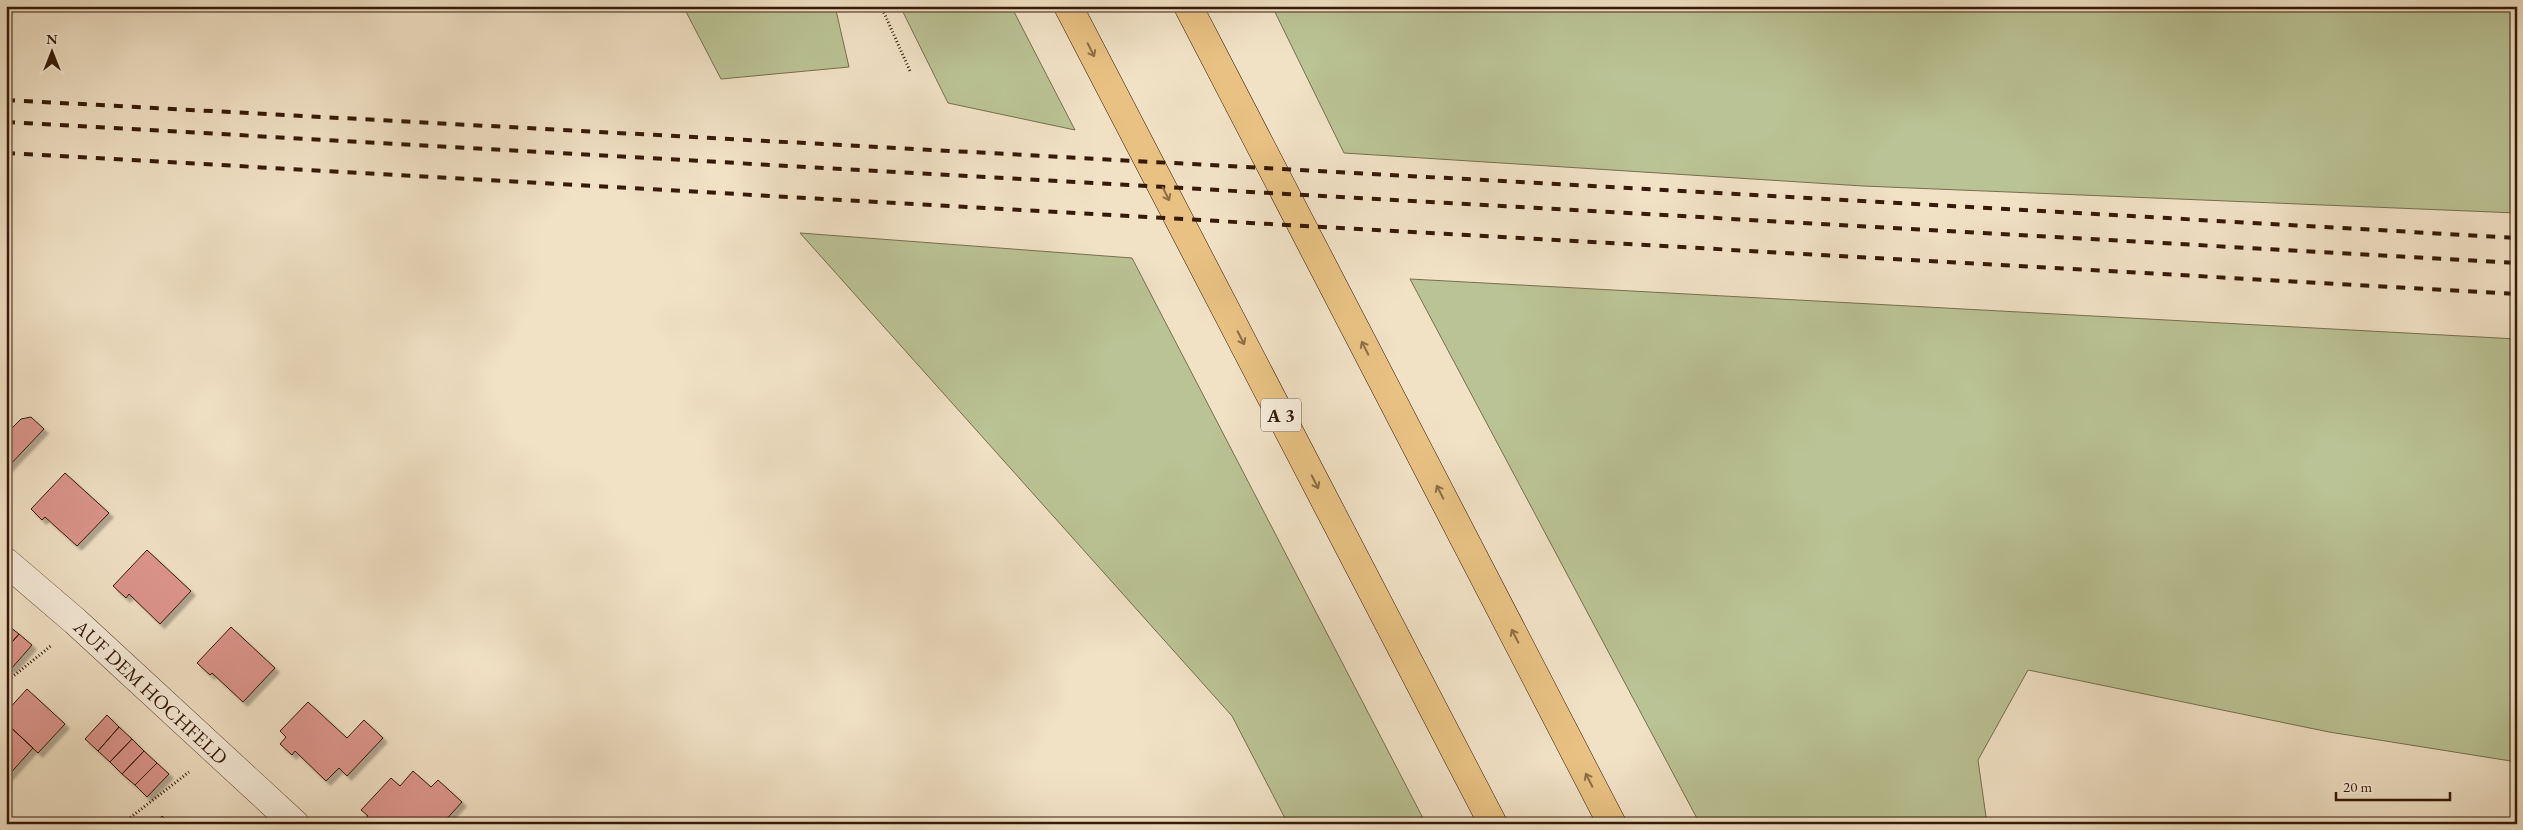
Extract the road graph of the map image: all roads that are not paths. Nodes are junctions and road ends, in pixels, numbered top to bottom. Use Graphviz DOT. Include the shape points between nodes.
graph roads {
  1 [pos="1068,6"];
  2 [pos="1188,6"];
  3 [pos="6,562"];
  4 [pos="295,824"];
  5 [pos="1493,824"];
  6 [pos="1612,824"];
  1 -- 5 [label="highway, A 3, one-way"];
  6 -- 2 [label="highway, one-way"];
  3 -- 4 [label="street, AUF DEM HOCHFELD" via="75,621"];
}
